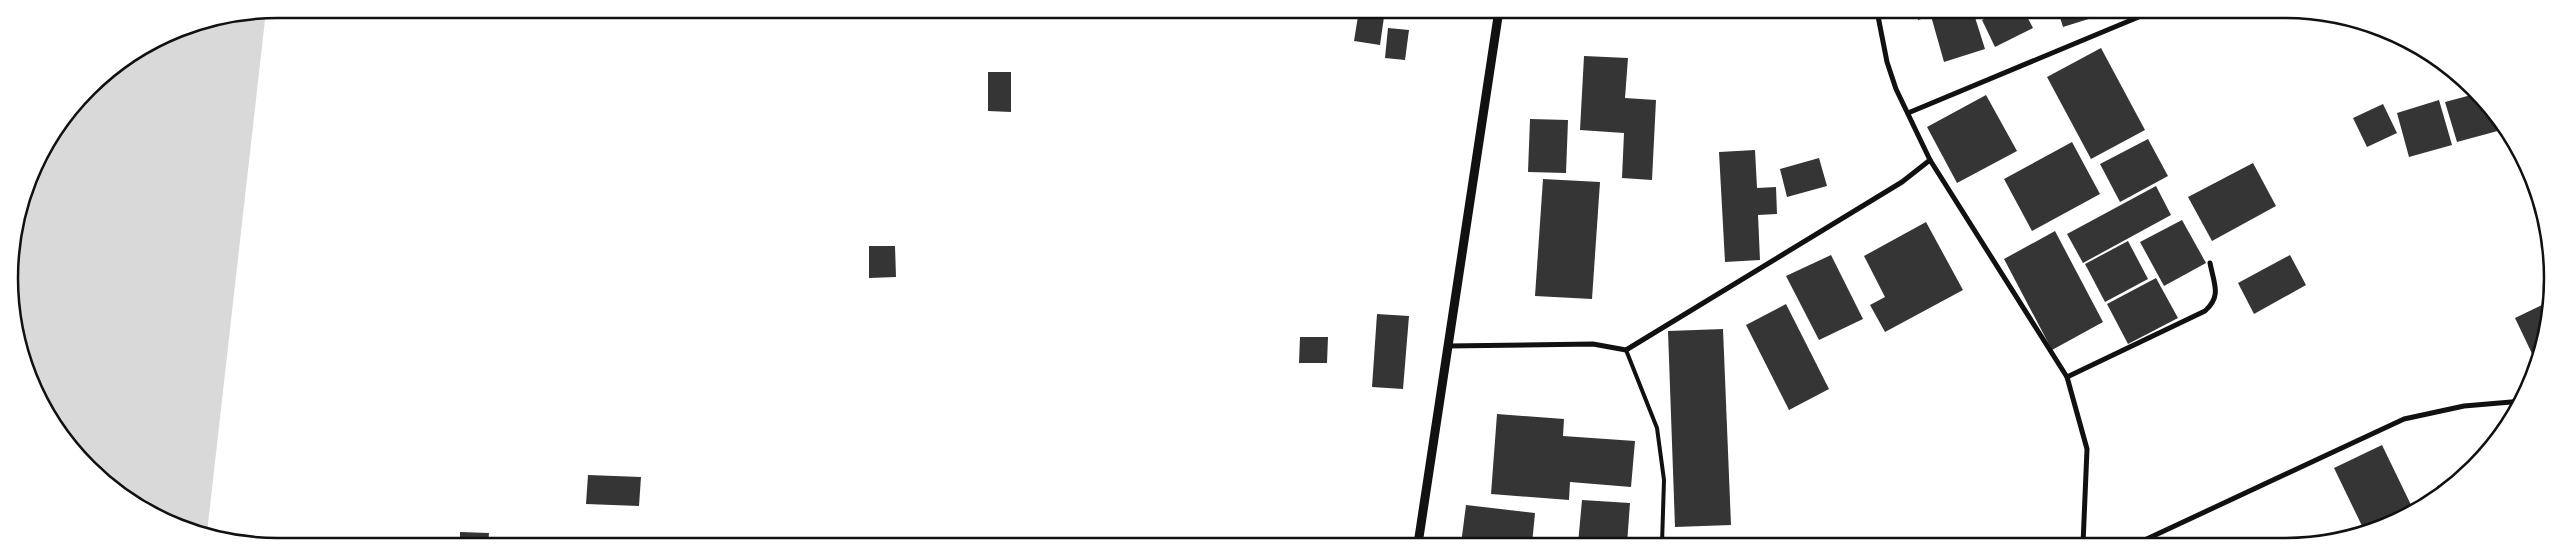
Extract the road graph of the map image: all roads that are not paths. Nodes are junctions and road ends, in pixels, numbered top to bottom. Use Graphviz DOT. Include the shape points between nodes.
graph roads {
  1 [pos="1498,18"];
  2 [pos="1878,18"];
  3 [pos="2136,18"];
  4 [pos="1908,113"];
  5 [pos="1930,160"];
  6 [pos="2210,264"];
  7 [pos="1447,346"];
  8 [pos="1626,350"];
  9 [pos="2067,377"];
  10 [pos="2513,402"];
  11 [pos="1419,538"];
  12 [pos="1662,538"];
  13 [pos="2083,538"];
  14 [pos="2149,538"];
  1 -- 7 [label="street"];
  2 -- 4 [label="street" via="1887,62"];
  3 -- 4 [label="street"];
  4 -- 5 [label="street"];
  5 -- 8 [label="street" via="1902,182"];
  5 -- 9 [label="street"];
  6 -- 9 [label="street" via="2217,295 2205,311"];
  7 -- 8 [label="street" via="1593,344"];
  7 -- 11 [label="street"];
  8 -- 12 [label="lane" via="1658,428 1664,480"];
  9 -- 13 [label="street" via="2087,449"];
  10 -- 14 [label="street" via="2464,406 2404,419"];
}
